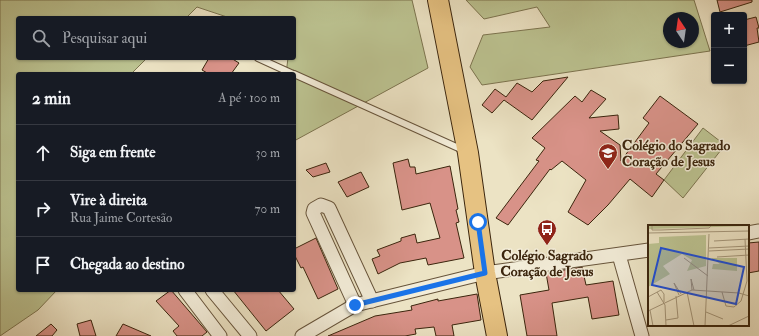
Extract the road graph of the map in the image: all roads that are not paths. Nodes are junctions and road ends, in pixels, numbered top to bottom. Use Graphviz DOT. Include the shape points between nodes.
graph roads {
  1 [pos="438,0"];
  2 [pos="262,60"];
  3 [pos="290,72"];
  4 [pos="296,75"];
  5 [pos="468,153"];
  6 [pos="759,231"];
  7 [pos="749,233"];
  8 [pos="648,250"];
  9 [pos="619,255"];
  10 [pos="485,273"];
  11 [pos="187,292"];
  12 [pos="214,292"];
  13 [pos="372,301"];
  14 [pos="355,305"];
  15 [pos="321,331"];
  16 [pos="220,336"];
  17 [pos="250,336"];
  18 [pos="302,336"];
  19 [pos="497,336"];
  20 [pos="642,336"];
  1 -- 5 [label="main road"];
  2 -- 3 [label="lane"];
  4 -- 5 [label="lane"];
  5 -- 10 [label="main road"];
  6 -- 7 [label="street"];
  8 -- 9 [label="street"];
  9 -- 10 [label="street"];
  9 -- 20 [label="street"];
  10 -- 13 [label="street"];
  10 -- 19 [label="main road"];
  11 -- 16 [label="street"];
  12 -- 17 [label="street"];
  13 -- 14 [label="street"];
  13 -- 14 [label="street" via="329,208 321,205 314,209 313,213"];
  14 -- 15 [label="street"];
  15 -- 18 [label="street"];
}
